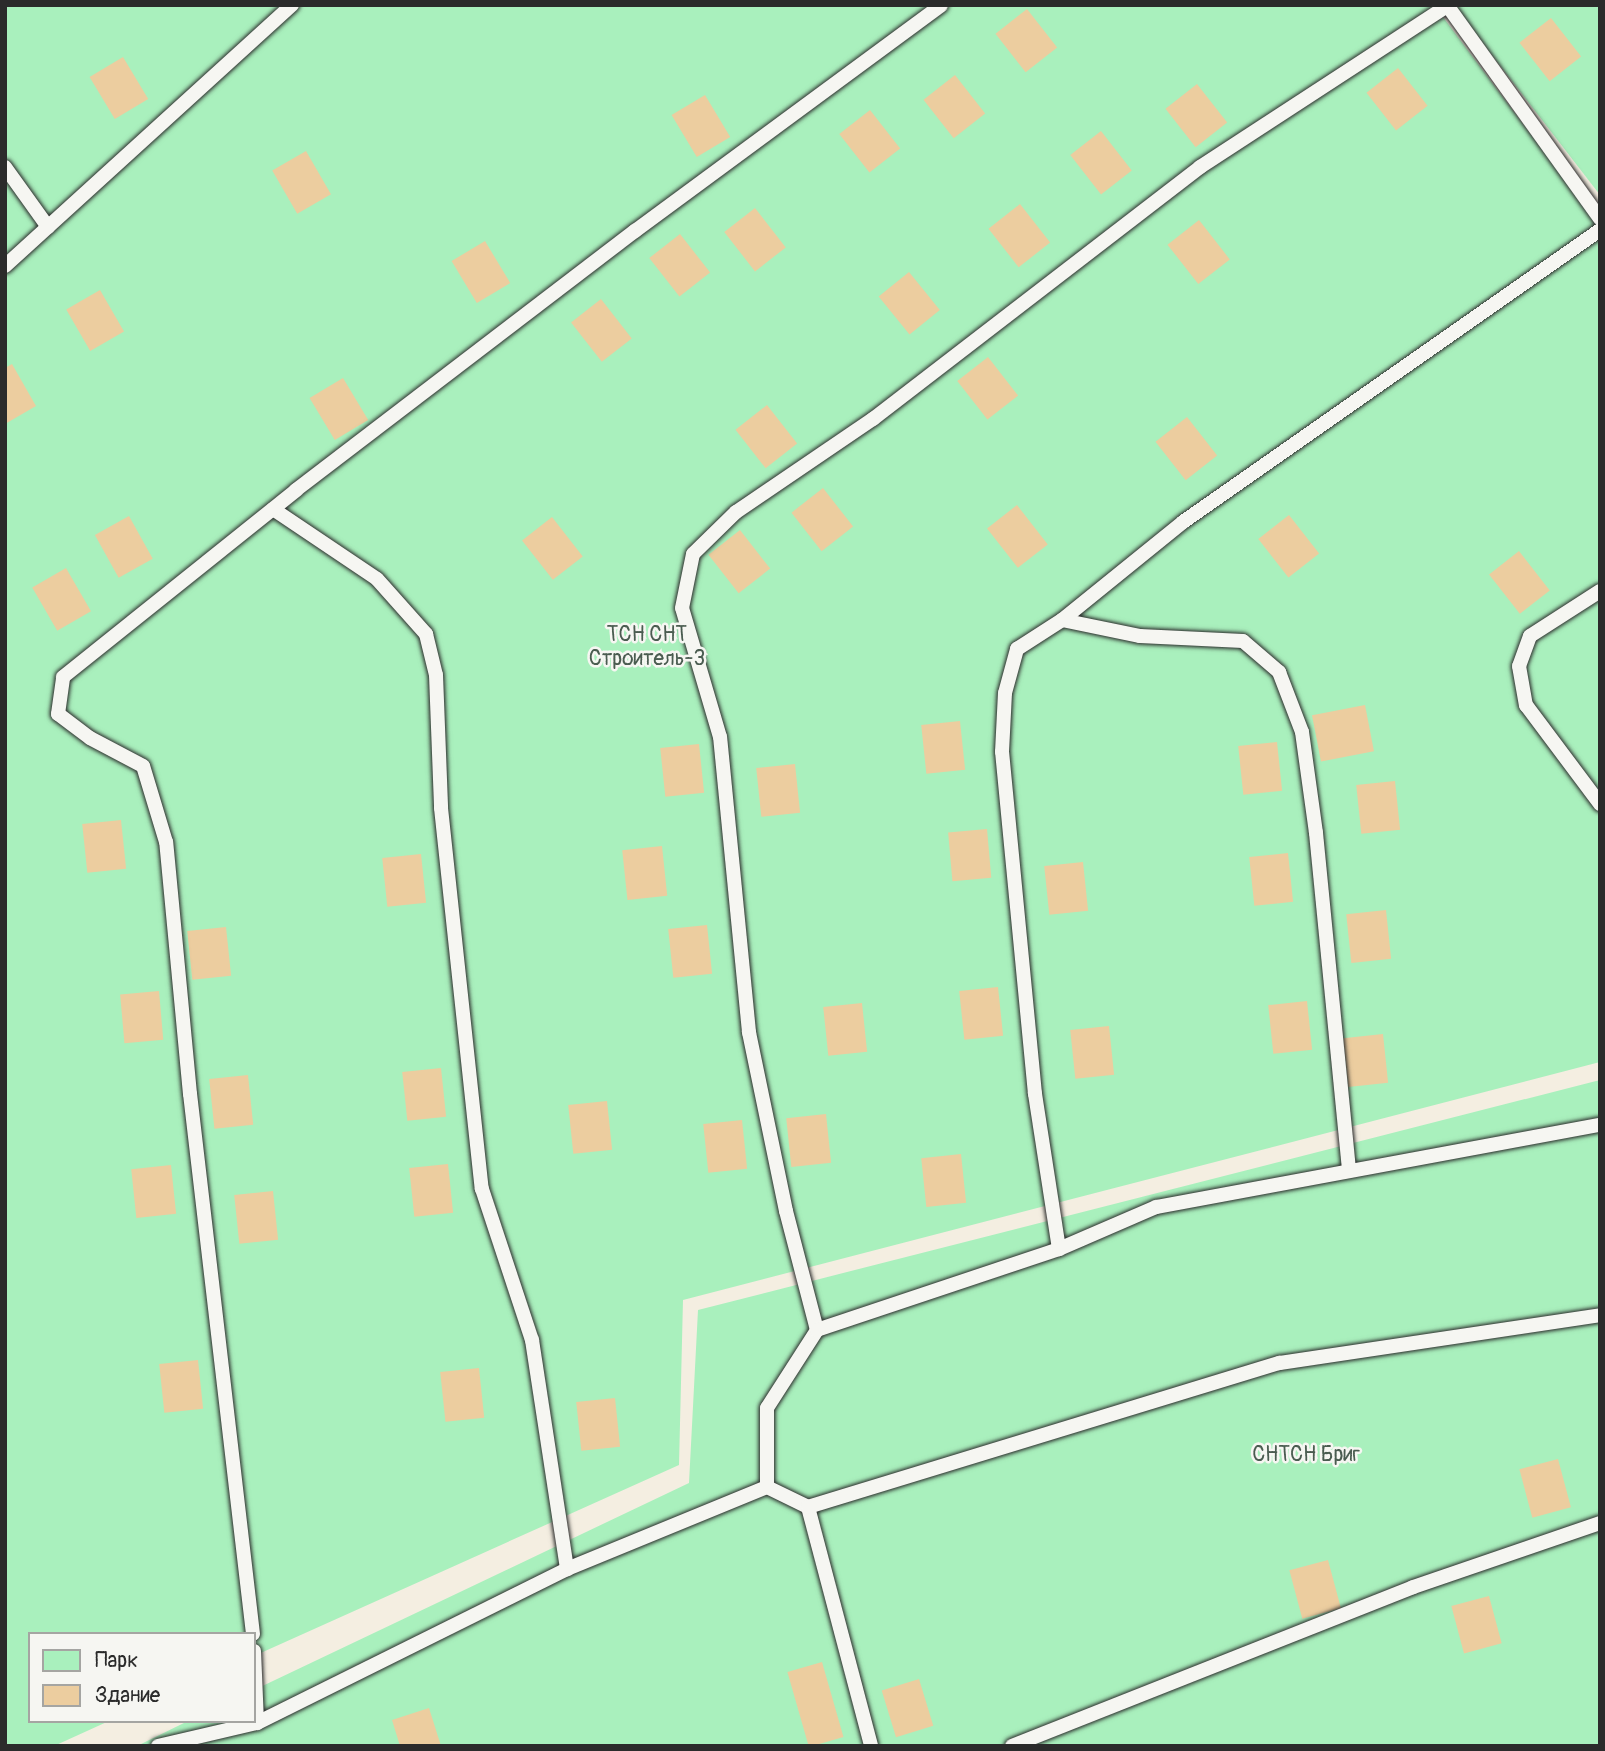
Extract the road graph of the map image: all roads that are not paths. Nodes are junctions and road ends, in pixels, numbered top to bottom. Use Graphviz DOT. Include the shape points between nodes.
graph roads {
  1 [pos="292,5"];
  2 [pos="941,5"];
  3 [pos="1447,6"];
  4 [pos="5,167"];
  5 [pos="1600,219"];
  6 [pos="48,227"];
  7 [pos="1600,230"];
  8 [pos="5,266"];
  9 [pos="273,509"];
  10 [pos="1600,591"];
  11 [pos="1062,620"];
  12 [pos="1600,804"];
  13 [pos="1600,1125"];
  14 [pos="1349,1170"];
  15 [pos="1059,1249"];
  16 [pos="1600,1315"];
  17 [pos="817,1330"];
  18 [pos="767,1487"];
  19 [pos="808,1507"];
  20 [pos="1600,1523"];
  21 [pos="567,1569"];
  22 [pos="253,1632"];
  23 [pos="256,1699"];
  24 [pos="257,1723"];
  25 [pos="158,1746"];
  26 [pos="871,1746"];
  27 [pos="1012,1746"];
  1 -- 6 [label="lane"];
  2 -- 9 [label="lane" via="635,231"];
  3 -- 5 [label="lane"];
  3 -- 17 [label="lane" via="1200,167 873,419 736,512 693,554 682,608 719,737 749,1032 786,1211"];
  4 -- 6 [label="lane"];
  6 -- 8 [label="lane"];
  7 -- 11 [label="lane" via="1183,522"];
  9 -- 21 [label="lane" via="377,579 426,634 436,675 441,808 482,1189 532,1340"];
  9 -- 22 [label="lane" via="63,677 58,714 90,738 143,766 166,842"];
  10 -- 12 [label="lane" via="1530,636 1519,666 1526,705"];
  11 -- 14 [label="lane" via="1139,636 1243,641 1279,672 1302,732"];
  11 -- 15 [label="lane" via="1017,649 1005,693 1002,752 1035,1094"];
  13 -- 14 [label="lane"];
  14 -- 15 [label="lane" via="1156,1207"];
  15 -- 17 [label="lane"];
  16 -- 19 [label="lane" via="1280,1363"];
  17 -- 18 [label="lane" via="767,1408"];
  18 -- 19 [label="lane"];
  18 -- 21 [label="lane"];
  19 -- 26 [label="lane"];
  20 -- 27 [label="lane" via="1413,1587"];
  21 -- 24 [label="lane"];
  23 -- 24 [label="lane"];
  24 -- 25 [label="lane"];
}
